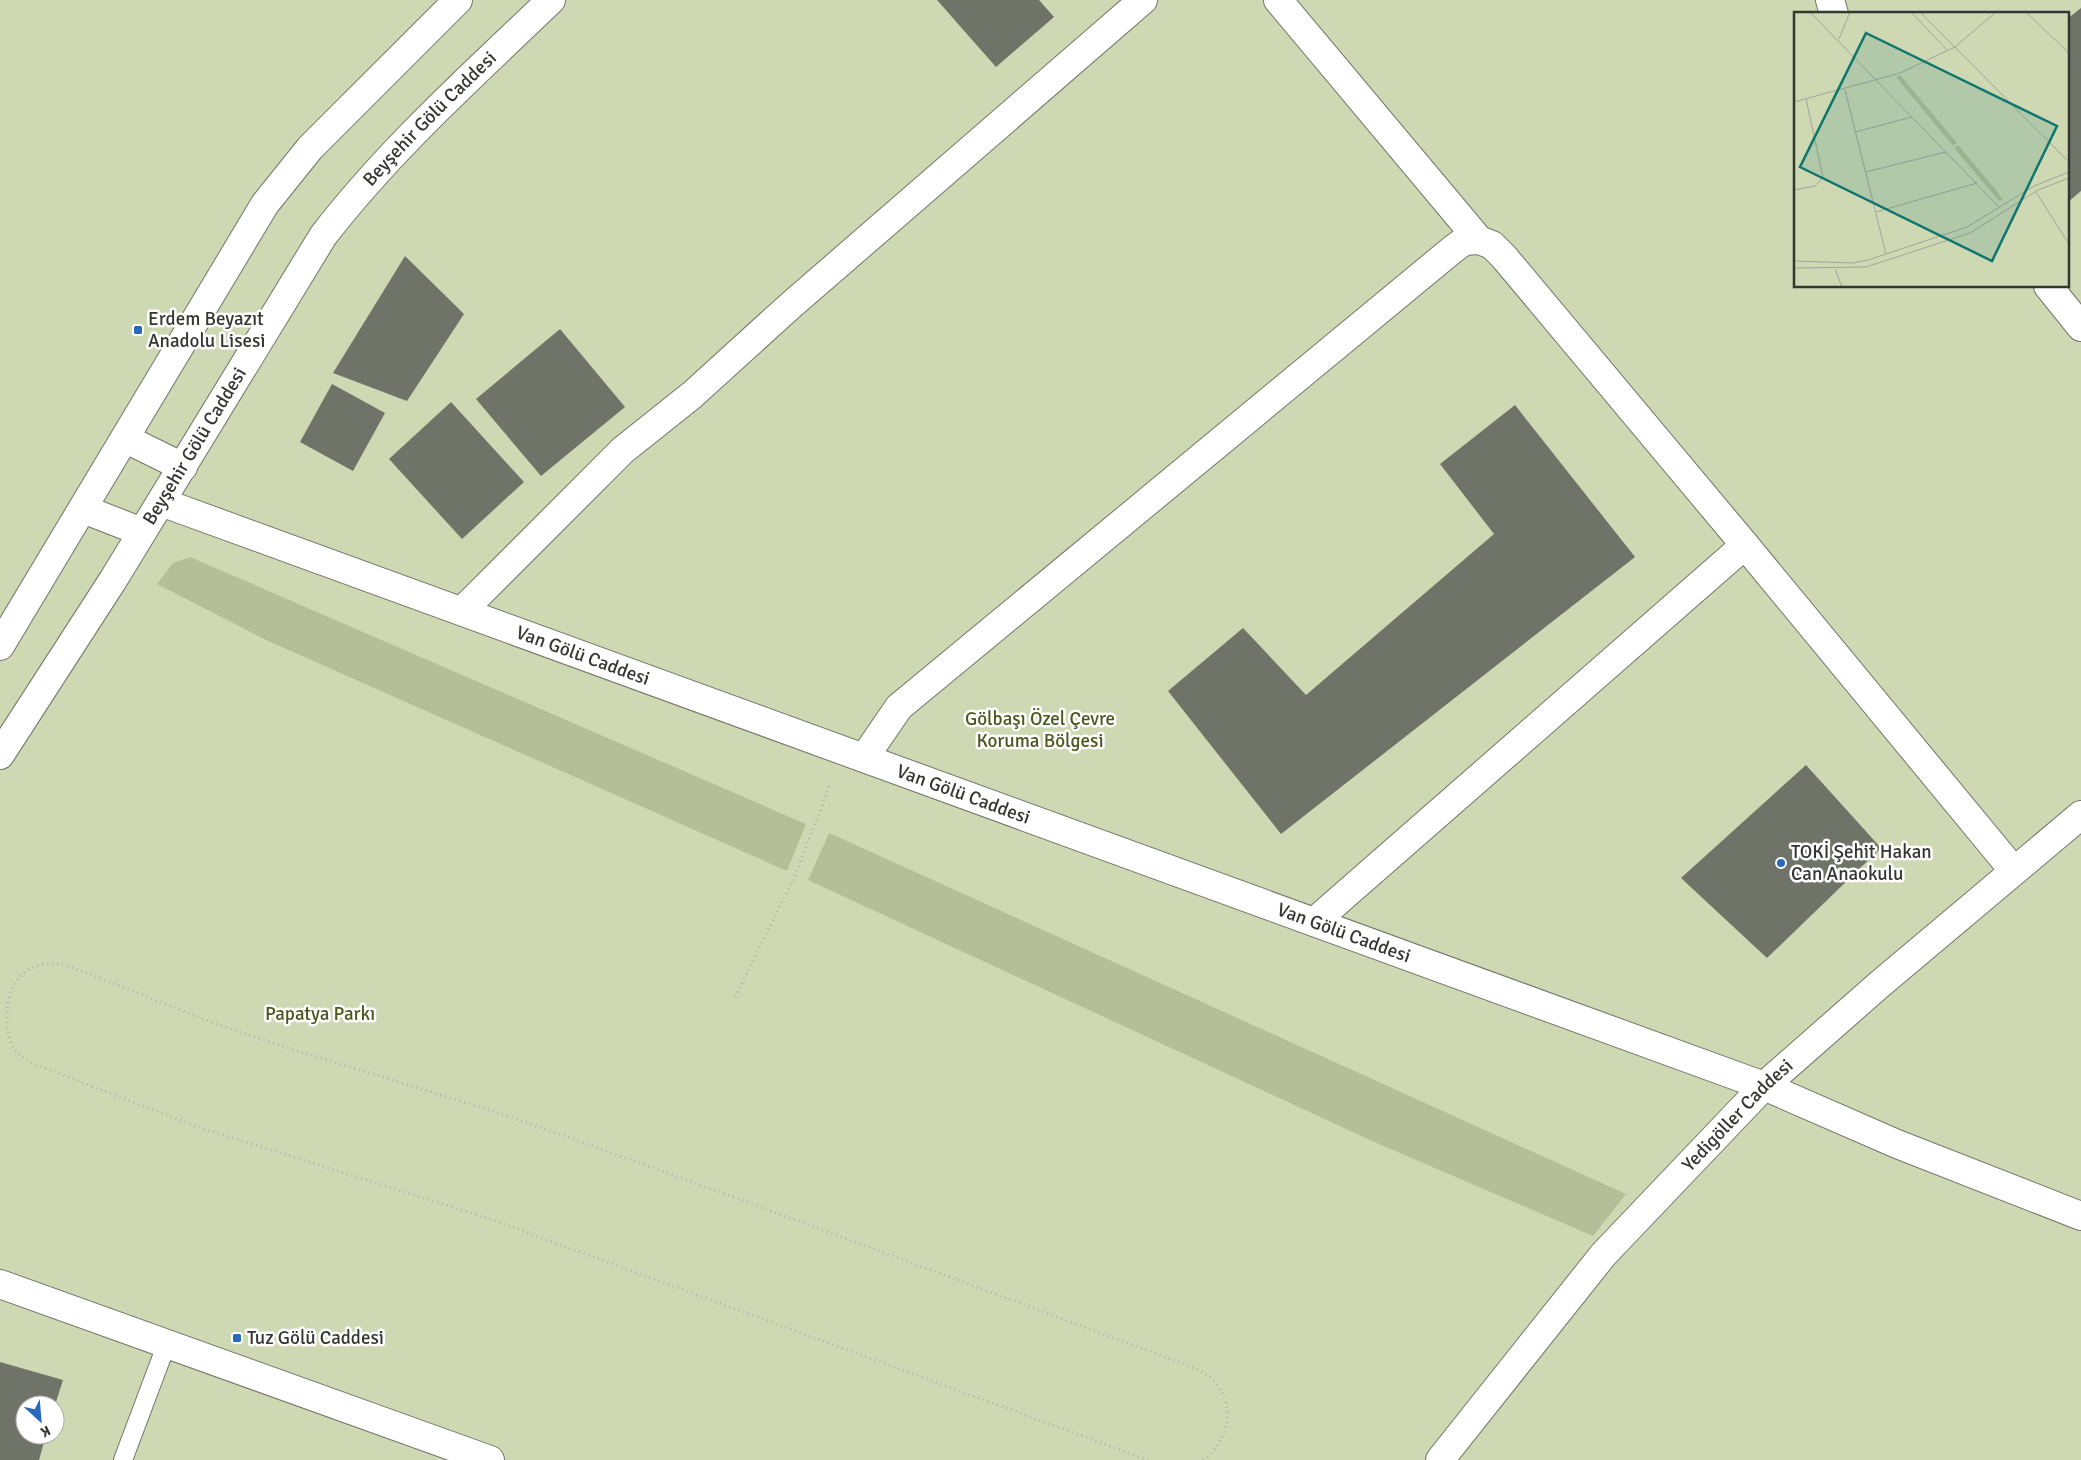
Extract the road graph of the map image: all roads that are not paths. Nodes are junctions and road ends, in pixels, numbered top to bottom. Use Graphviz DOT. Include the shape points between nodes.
graph roads {
  1 [pos="458,0"];
  2 [pos="551,0"];
  3 [pos="1143,0"];
  4 [pos="1278,0"];
  5 [pos="1480,240"];
  6 [pos="2050,288"];
  7 [pos="2081,327"];
  8 [pos="126,439"];
  9 [pos="183,467"];
  10 [pos="161,502"];
  11 [pos="83,509"];
  12 [pos="142,532"];
  13 [pos="1745,545"];
  14 [pos="462,611"];
  15 [pos="0,646"];
  16 [pos="0,755"];
  17 [pos="864,758"];
  18 [pos="2081,815"];
  19 [pos="2014,872"];
  20 [pos="1314,922"];
  21 [pos="1764,1086"];
  22 [pos="2081,1216"];
  23 [pos="0,1284"];
  24 [pos="167,1343"];
  25 [pos="123,1460"];
  26 [pos="490,1460"];
  27 [pos="1440,1460"];
  1 -- 8 [label="street" via="310,148 265,204"];
  2 -- 9 [label="street, Beyşehir Gölü Caddesi" via="394,151 323,236"];
  3 -- 14 [label="street" via="692,395 623,450"];
  4 -- 5 [label="street"];
  5 -- 13 [label="street" via="1492,245 1504,257"];
  5 -- 17 [label="street" via="1464,241 1452,250 899,707"];
  6 -- 7 [label="street"];
  8 -- 9 [label="street"];
  8 -- 11 [label="street"];
  9 -- 10 [label="street, Beyşehir Gölü Caddesi"];
  10 -- 12 [label="street, Beyşehir Gölü Caddesi"];
  10 -- 14 [label="street, Van Gölü Caddesi"];
  11 -- 12 [label="street"];
  11 -- 15 [label="street"];
  12 -- 16 [label="street, Beyşehir Gölü Caddesi"];
  13 -- 19 [label="street"];
  13 -- 20 [label="street"];
  14 -- 17 [label="street, Van Gölü Caddesi"];
  17 -- 20 [label="street, Van Gölü Caddesi"];
  18 -- 19 [label="street, Yedigöller Caddesi"];
  19 -- 21 [label="street, Yedigöller Caddesi"];
  20 -- 21 [label="street, Van Gölü Caddesi"];
  21 -- 22 [label="street, Van Gölü Caddesi" via="1897,1144"];
  21 -- 27 [label="street, Yedigöller Caddesi" via="1604,1255"];
  23 -- 24 [label="street"];
  24 -- 25 [label="lane"];
  24 -- 26 [label="street"];
}
